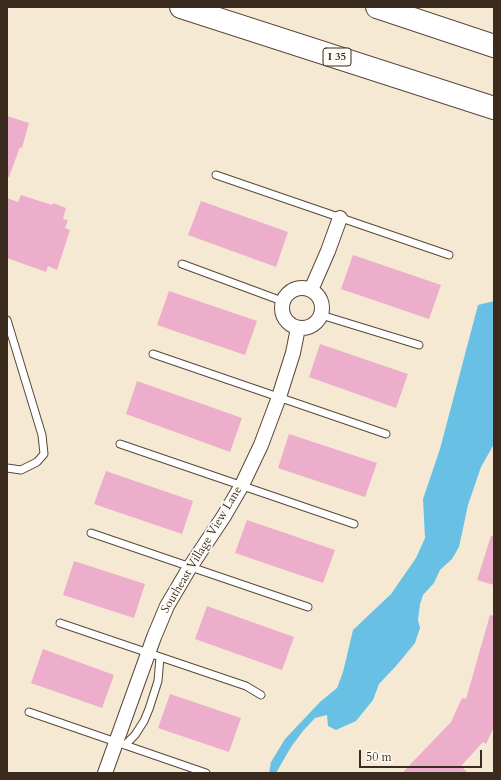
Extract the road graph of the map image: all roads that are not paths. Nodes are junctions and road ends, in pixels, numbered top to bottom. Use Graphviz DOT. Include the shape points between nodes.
graph roads {
  1 [pos="181,7"];
  2 [pos="377,7"];
  3 [pos="494,46"];
  4 [pos="494,108"];
  5 [pos="216,175"];
  6 [pos="340,218"];
  7 [pos="449,255"];
  8 [pos="182,264"];
  9 [pos="311,290"];
  10 [pos="282,301"];
  11 [pos="321,315"];
  12 [pos="7,320"];
  13 [pos="298,328"];
  14 [pos="419,345"];
  15 [pos="153,354"];
  16 [pos="279,397"];
  17 [pos="386,434"];
  18 [pos="120,444"];
  19 [pos="7,468"];
  20 [pos="242,484"];
  21 [pos="354,524"];
  22 [pos="91,533"];
  23 [pos="190,567"];
  24 [pos="308,607"];
  25 [pos="60,623"];
  26 [pos="154,655"];
  27 [pos="261,695"];
  28 [pos="29,712"];
  29 [pos="121,744"];
  30 [pos="106,773"];
  31 [pos="206,773"];
  1 -- 4 [label="highway, I 35"];
  2 -- 3 [label="highway"];
  5 -- 6 [label="lane"];
  6 -- 7 [label="lane"];
  6 -- 9 [label="street"];
  8 -- 10 [label="lane"];
  9 -- 10 [label="street" via="301,287 294,289"];
  9 -- 11 [label="street" via="321,302"];
  10 -- 13 [label="street" via="284,318"];
  11 -- 13 [label="street" via="313,325"];
  11 -- 14 [label="lane"];
  12 -- 19 [label="lane" via="42,435 44,454 37,462 21,470"];
  13 -- 16 [label="street, Southeast Village View Lane"];
  15 -- 16 [label="lane"];
  16 -- 17 [label="lane"];
  16 -- 20 [label="street, Southeast Village View Lane" via="261,445"];
  18 -- 20 [label="lane"];
  20 -- 21 [label="lane"];
  20 -- 23 [label="street, Southeast Village View Lane"];
  22 -- 23 [label="lane"];
  23 -- 24 [label="lane"];
  23 -- 26 [label="street, Southeast Village View Lane" via="167,606"];
  25 -- 26 [label="lane"];
  26 -- 27 [label="lane" via="246,686"];
  26 -- 29 [label="street, Southeast Village View Lane"];
  26 -- 29 [label="lane" via="158,681 149,709 135,735"];
  28 -- 29 [label="lane"];
  29 -- 30 [label="street, Southeast Village View Lane"];
  29 -- 31 [label="lane"];
}
